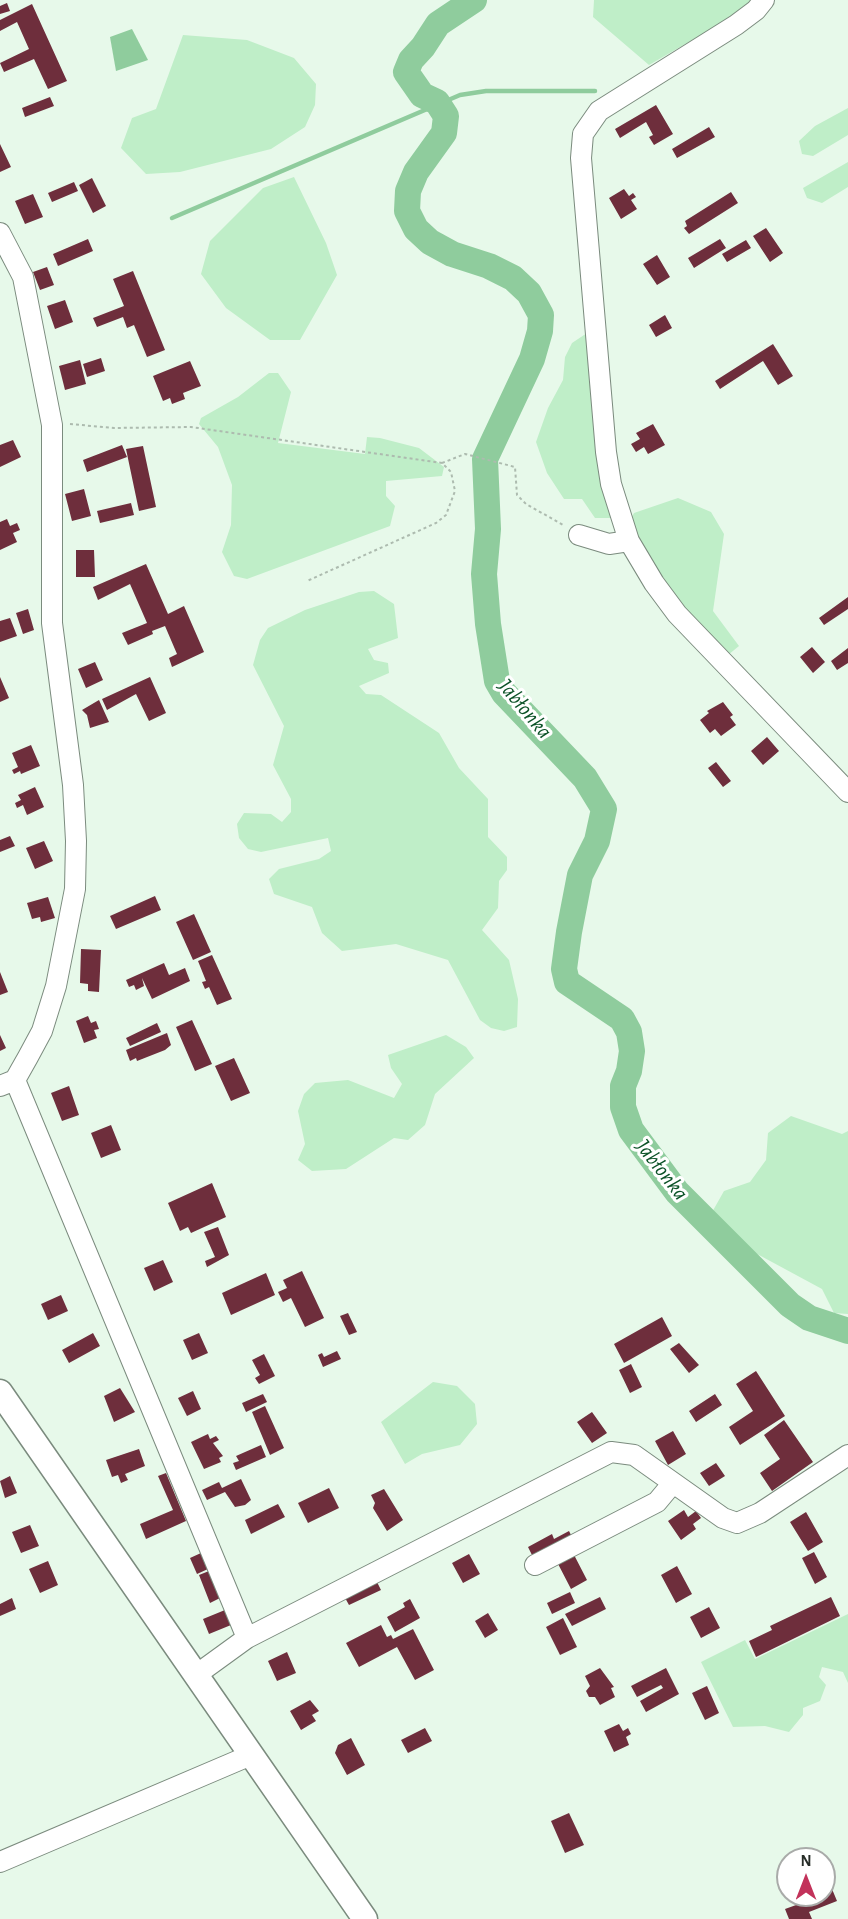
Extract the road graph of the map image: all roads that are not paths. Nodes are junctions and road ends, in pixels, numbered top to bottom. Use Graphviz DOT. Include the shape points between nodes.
graph roads {
  1 [pos="764,0"];
  2 [pos="0,233"];
  3 [pos="579,535"];
  4 [pos="629,541"];
  5 [pos="848,792"];
  6 [pos="7,1083"];
  7 [pos="0,1392"];
  8 [pos="848,1455"];
  9 [pos="672,1484"];
  10 [pos="535,1565"];
  11 [pos="247,1638"];
  12 [pos="196,1675"];
  13 [pos="251,1755"];
  14 [pos="0,1862"];
  15 [pos="365,1919"];
  1 -- 4 [label="street" via="736,25 599,111 583,134 581,158 606,452 611,484"];
  2 -- 6 [label="street" via="23,277 52,425 52,622 73,784 76,841 75,889 68,933 45,1020"];
  3 -- 4 [label="street" via="609,544"];
  4 -- 5 [label="street" via="678,614"];
  6 -- 11 [label="street"];
  7 -- 12 [label="main road"];
  8 -- 9 [label="street" via="760,1513 737,1523"];
  9 -- 10 [label="street" via="657,1502"];
  9 -- 11 [label="street" via="634,1455 610,1452"];
  11 -- 12 [label="street"];
  12 -- 13 [label="main road"];
  13 -- 14 [label="street"];
  13 -- 15 [label="main road"];
}
